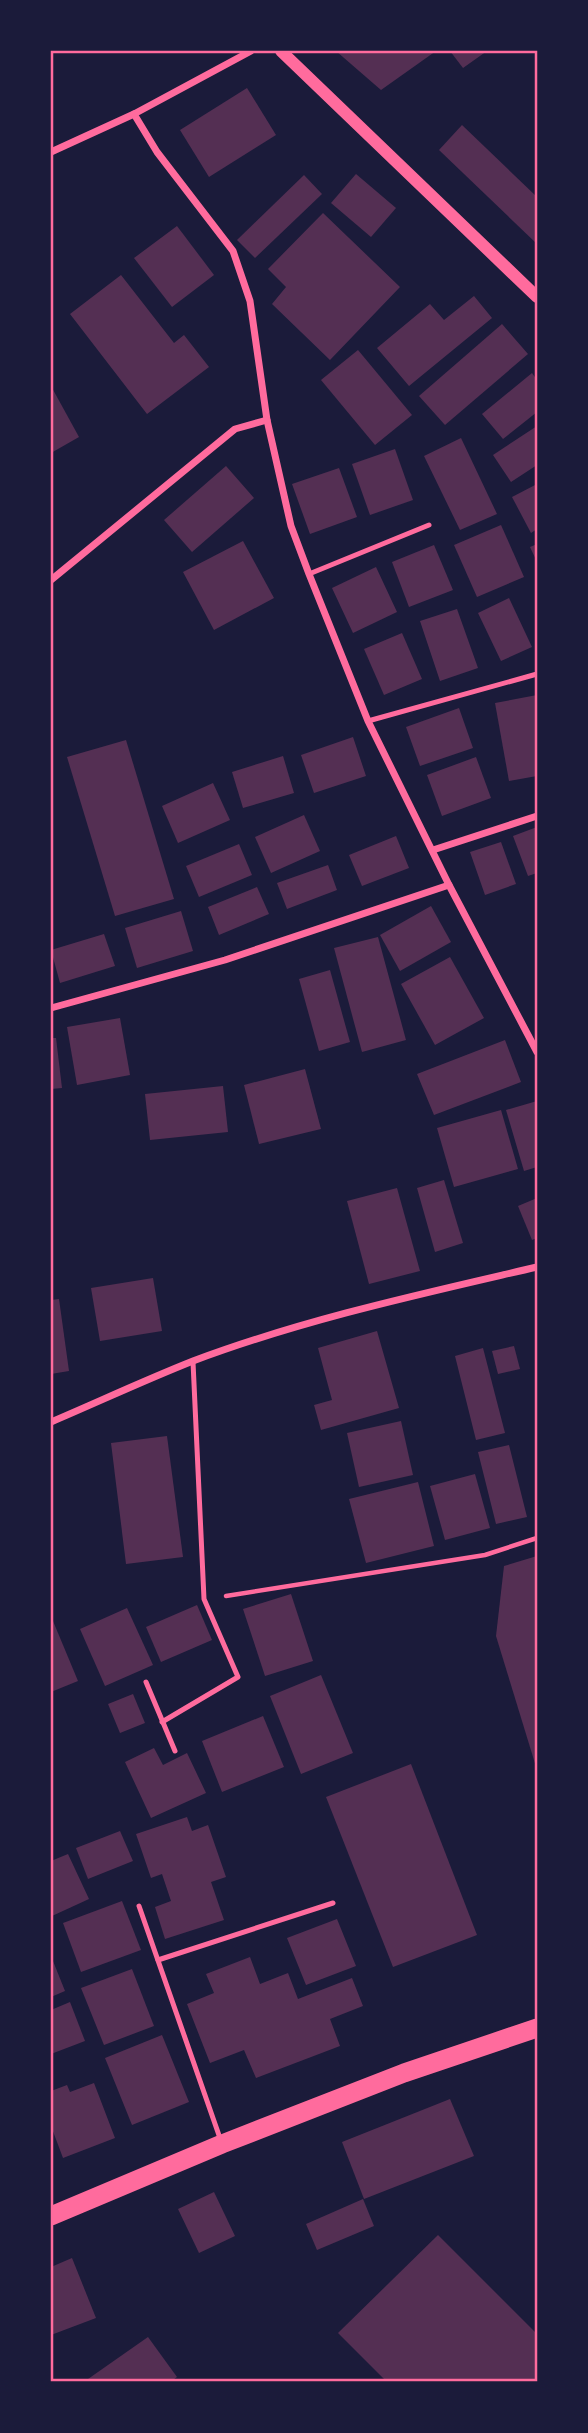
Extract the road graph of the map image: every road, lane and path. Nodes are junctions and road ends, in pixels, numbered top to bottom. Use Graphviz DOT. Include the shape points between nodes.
graph roads {
  1 [pos="251,51"];
  2 [pos="281,51"];
  3 [pos="134,114"];
  4 [pos="51,152"];
  5 [pos="537,297"];
  6 [pos="267,420"];
  7 [pos="429,525"];
  8 [pos="309,574"];
  9 [pos="51,580"];
  10 [pos="537,674"];
  11 [pos="368,720"];
  12 [pos="537,816"];
  13 [pos="433,850"];
  14 [pos="449,885"];
  15 [pos="51,1007"];
  16 [pos="537,1052"];
  17 [pos="537,1267"];
  18 [pos="192,1362"];
  19 [pos="51,1422"];
  20 [pos="537,1538"];
  21 [pos="204,1599"];
  22 [pos="146,1682"];
  23 [pos="162,1722"];
  24 [pos="175,1751"];
  25 [pos="333,1903"];
  26 [pos="139,1906"];
  27 [pos="158,1961"];
  28 [pos="537,2028"];
  29 [pos="222,2144"];
  30 [pos="51,2216"];
  1 -- 3 [label="street"];
  2 -- 5 [label="street"];
  3 -- 4 [label="street"];
  3 -- 6 [label="street" via="157,152 233,251 250,301"];
  6 -- 8 [label="street" via="290,526"];
  6 -- 9 [label="street" via="235,429"];
  7 -- 8 [label="lane"];
  8 -- 11 [label="street"];
  10 -- 11 [label="lane"];
  11 -- 13 [label="street"];
  12 -- 13 [label="street"];
  13 -- 14 [label="street"];
  14 -- 15 [label="street" via="225,960"];
  14 -- 16 [label="street"];
  17 -- 18 [label="street" via="366,1306"];
  18 -- 19 [label="street"];
  18 -- 21 [label="lane"];
  20 -- 21 [label="path" via="485,1555"];
  21 -- 23 [label="lane" via="238,1677"];
  22 -- 23 [label="lane"];
  23 -- 24 [label="lane"];
  25 -- 27 [label="lane"];
  26 -- 27 [label="lane"];
  27 -- 29 [label="lane"];
  28 -- 29 [label="highway" via="404,2073"];
  29 -- 30 [label="highway"];
}
